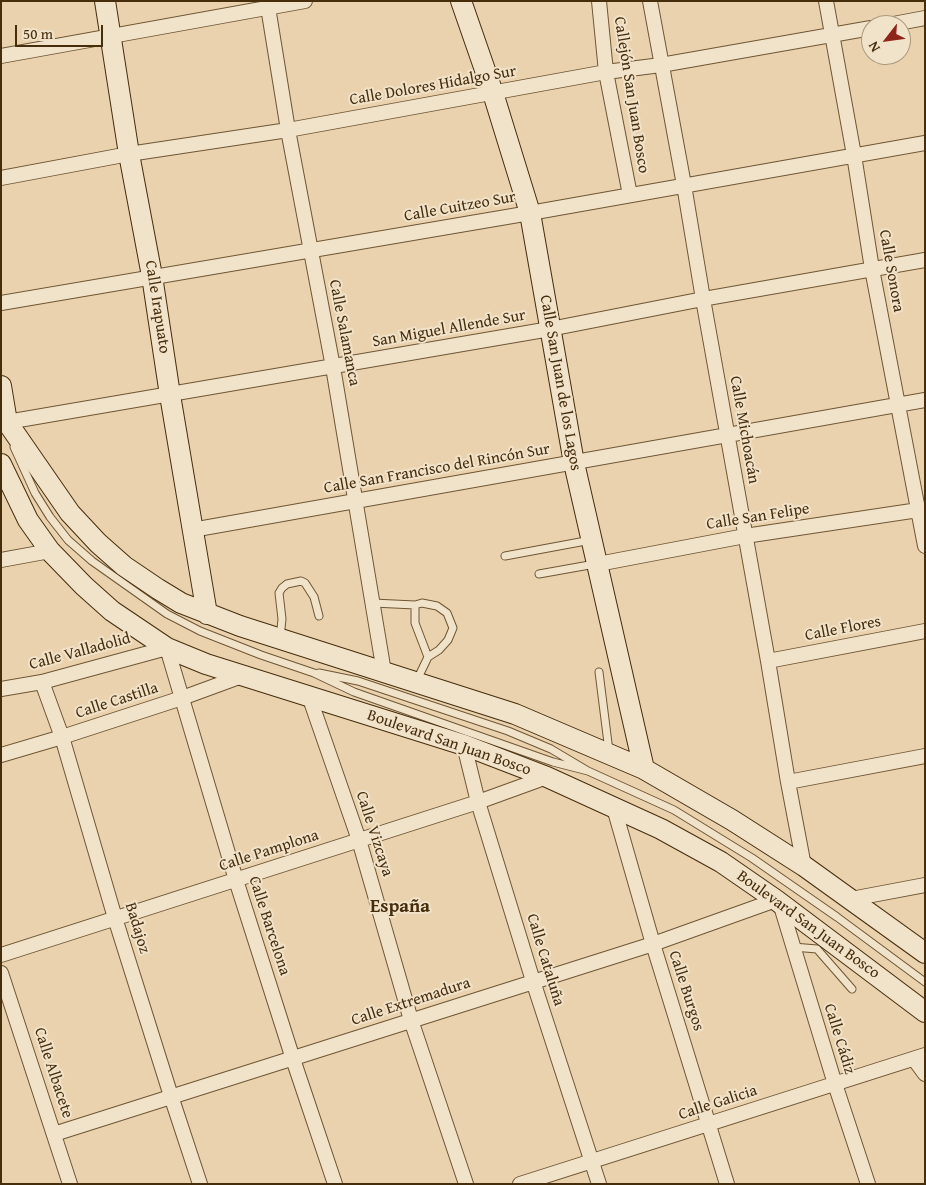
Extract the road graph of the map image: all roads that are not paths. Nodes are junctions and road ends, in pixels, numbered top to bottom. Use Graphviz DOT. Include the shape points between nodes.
graph roads {
  1 [pos="105,1"];
  2 [pos="305,1"];
  3 [pos="460,1"];
  4 [pos="598,1"];
  5 [pos="650,1"];
  6 [pos="826,1"];
  7 [pos="267,4"];
  8 [pos="925,18"];
  9 [pos="911,21"];
  10 [pos="861,30"];
  11 [pos="832,35"];
  12 [pos="112,38"];
  13 [pos="1,56"];
  14 [pos="661,64"];
  15 [pos="606,72"];
  16 [pos="493,93"];
  17 [pos="288,130"];
  18 [pos="925,143"];
  19 [pos="130,154"];
  20 [pos="854,155"];
  21 [pos="1,178"];
  22 [pos="684,185"];
  23 [pos="630,195"];
  24 [pos="530,213"];
  25 [pos="310,251"];
  26 [pos="925,260"];
  27 [pos="872,269"];
  28 [pos="152,276"];
  29 [pos="703,299"];
  30 [pos="1,302"];
  31 [pos="550,329"];
  32 [pos="333,367"];
  33 [pos="1,386"];
  34 [pos="170,395"];
  35 [pos="925,400"];
  36 [pos="898,404"];
  37 [pos="4,422"];
  38 [pos="727,435"];
  39 [pos="574,463"];
  40 [pos="1,464"];
  41 [pos="356,500"];
  42 [pos="922,509"];
  43 [pos="192,530"];
  44 [pos="745,536"];
  45 [pos="592,540"];
  46 [pos="925,546"];
  47 [pos="50,551"];
  48 [pos="505,556"];
  49 [pos="1,560"];
  50 [pos="598,564"];
  51 [pos="538,574"];
  52 [pos="373,603"];
  53 [pos="414,605"];
  54 [pos="207,614"];
  55 [pos="319,616"];
  56 [pos="925,631"];
  57 [pos="280,638"];
  58 [pos="167,648"];
  59 [pos="428,657"];
  60 [pos="768,661"];
  61 [pos="384,672"];
  62 [pos="599,672"];
  63 [pos="314,673"];
  64 [pos="242,676"];
  65 [pos="42,682"];
  66 [pos="416,683"];
  67 [pos="1,689"];
  68 [pos="309,696"];
  69 [pos="182,698"];
  70 [pos="62,737"];
  71 [pos="464,745"];
  72 [pos="610,754"];
  73 [pos="1,755"];
  74 [pos="925,756"];
  75 [pos="644,769"];
  76 [pos="588,771"];
  77 [pos="547,777"];
  78 [pos="788,782"];
  79 [pos="478,802"];
  80 [pos="614,808"];
  81 [pos="359,840"];
  82 [pos="804,866"];
  83 [pos="236,880"];
  84 [pos="925,885"];
  85 [pos="851,899"];
  86 [pos="778,901"];
  87 [pos="115,918"];
  88 [pos="652,944"];
  89 [pos="793,946"];
  90 [pos="925,953"];
  91 [pos="1,955"];
  92 [pos="1,973"];
  93 [pos="533,981"];
  94 [pos="925,982"];
  95 [pos="852,989"];
  96 [pos="925,1012"];
  97 [pos="411,1020"];
  98 [pos="919,1056"];
  99 [pos="293,1059"];
  100 [pos="925,1074"];
  101 [pos="835,1084"];
  102 [pos="171,1096"];
  103 [pos="710,1124"];
  104 [pos="54,1134"];
  105 [pos="592,1161"];
  106 [pos="70,1184"];
  107 [pos="200,1184"];
  108 [pos="335,1184"];
  109 [pos="466,1184"];
  110 [pos="520,1184"];
  111 [pos="599,1184"];
  112 [pos="727,1184"];
  113 [pos="868,1184"];
  1 -- 12 [label="street, Calle Irapuato"];
  2 -- 7 [label="street"];
  3 -- 16 [label="street, Calle San Juan de los Lagos"];
  4 -- 15 [label="street, Callejón San Juan Bosco"];
  5 -- 14 [label="street, Calle Michoacán"];
  6 -- 11 [label="street, Calle Sonora"];
  7 -- 12 [label="street"];
  7 -- 17 [label="street, Calle Salamanca"];
  8 -- 9 [label="street"];
  10 -- 11 [label="street, Calle Dolores Hidalgo Sur"];
  11 -- 14 [label="street, Calle Dolores Hidalgo Sur"];
  11 -- 20 [label="street, Calle Sonora"];
  12 -- 13 [label="street"];
  12 -- 19 [label="street, Calle Irapuato"];
  14 -- 15 [label="street, Calle Dolores Hidalgo Sur"];
  14 -- 22 [label="street, Calle Michoacán"];
  15 -- 16 [label="street, Calle Dolores Hidalgo Sur"];
  15 -- 23 [label="street, Callejón San Juan Bosco"];
  16 -- 17 [label="street, Calle Dolores Hidalgo Sur"];
  16 -- 24 [label="street, Calle San Juan de los Lagos"];
  17 -- 19 [label="street, Calle Dolores Hidalgo Sur"];
  17 -- 25 [label="street, Calle Salamanca"];
  18 -- 20 [label="street, Calle Cuitzeo Sur"];
  19 -- 21 [label="street, Calle Dolores Hidalgo Sur"];
  19 -- 28 [label="street, Calle Irapuato"];
  20 -- 22 [label="street, Calle Cuitzeo Sur"];
  20 -- 27 [label="street, Calle Sonora"];
  22 -- 23 [label="street, Calle Cuitzeo Sur"];
  22 -- 29 [label="street, Calle Michoacán"];
  23 -- 24 [label="street, Calle Cuitzeo Sur"];
  24 -- 25 [label="street, Calle Cuitzeo Sur"];
  24 -- 31 [label="street, Calle San Juan de los Lagos"];
  25 -- 28 [label="street, Calle Cuitzeo Sur"];
  25 -- 32 [label="street, Calle Salamanca"];
  26 -- 27 [label="street, San Miguel Allende Sur"];
  27 -- 29 [label="street, San Miguel Allende Sur"];
  27 -- 36 [label="street, Calle Sonora"];
  28 -- 30 [label="street, Calle Cuitzeo Sur"];
  28 -- 34 [label="street, Calle Irapuato"];
  29 -- 31 [label="street, San Miguel Allende Sur"];
  29 -- 38 [label="street, Calle Michoacán"];
  31 -- 32 [label="street, San Miguel Allende Sur"];
  31 -- 39 [label="street, Calle San Juan de los Lagos"];
  32 -- 34 [label="street, San Miguel Allende Sur"];
  32 -- 41 [label="street, Calle Salamanca"];
  33 -- 37 [label="street"];
  34 -- 37 [label="street, San Miguel Allende Sur"];
  34 -- 43 [label="street, Calle Irapuato"];
  35 -- 36 [label="street, Calle San Francisco del Rincón Sur"];
  36 -- 38 [label="street, Calle San Francisco del Rincón Sur"];
  36 -- 42 [label="street, Calle Sonora"];
  37 -- 54 [label="street" via="70,513 98,543 158,589"];
  37 -- 63 [label="lane" via="35,492 50,517 68,540 92,561 167,614 200,631"];
  38 -- 39 [label="street, Calle San Francisco del Rincón Sur"];
  38 -- 44 [label="street, Calle Michoacán"];
  39 -- 41 [label="street, Calle San Francisco del Rincón Sur"];
  39 -- 45 [label="street, Calle San Juan de los Lagos"];
  40 -- 47 [label="street, Boulevard San Juan Bosco" via="28,520"];
  41 -- 43 [label="street, Calle San Francisco del Rincón Sur"];
  41 -- 52 [label="street, Calle Salamanca"];
  42 -- 44 [label="street, Calle San Felipe"];
  42 -- 46 [label="street, Calle Sonora"];
  43 -- 54 [label="street, Calle Irapuato"];
  44 -- 50 [label="street, Calle San Felipe"];
  44 -- 60 [label="street, Calle Michoacán"];
  45 -- 48 [label="lane"];
  45 -- 50 [label="street, Calle San Juan de los Lagos"];
  47 -- 49 [label="street"];
  47 -- 58 [label="street, Boulevard San Juan Bosco" via="112,611"];
  50 -- 51 [label="lane"];
  50 -- 75 [label="street, Calle San Juan de los Lagos"];
  52 -- 53 [label="lane"];
  52 -- 61 [label="street, Calle Salamanca"];
  53 -- 59 [label="lane" via="416,628"];
  53 -- 59 [label="lane" via="437,606 447,613 452,622 448,640"];
  54 -- 57 [label="street"];
  55 -- 57 [label="lane" via="314,597 305,583 287,584 279,593"];
  56 -- 60 [label="street, Calle Flores"];
  57 -- 61 [label="street"];
  58 -- 64 [label="street, Boulevard San Juan Bosco"];
  58 -- 65 [label="street, Calle Valladolid"];
  58 -- 69 [label="street, Calle Barcelona"];
  59 -- 66 [label="lane"];
  60 -- 78 [label="street, Calle Michoacán"];
  61 -- 66 [label="street"];
  62 -- 72 [label="lane"];
  63 -- 76 [label="lane" via="354,692 553,762"];
  63 -- 76 [label="lane" via="358,681 508,731 552,749"];
  64 -- 68 [label="street, Boulevard San Juan Bosco"];
  64 -- 69 [label="street, Calle Castilla"];
  65 -- 67 [label="street, Calle Valladolid"];
  65 -- 70 [label="street, Badajoz"];
  66 -- 72 [label="street" via="515,714"];
  68 -- 71 [label="street, Boulevard San Juan Bosco"];
  68 -- 81 [label="street, Calle Vizcaya"];
  69 -- 70 [label="street, Calle Castilla"];
  69 -- 83 [label="street, Calle Barcelona"];
  70 -- 73 [label="street, Calle Castilla"];
  70 -- 87 [label="street, Badajoz"];
  71 -- 77 [label="street, Boulevard San Juan Bosco"];
  71 -- 79 [label="street, Calle Cataluña"];
  72 -- 75 [label="street"];
  74 -- 78 [label="street"];
  75 -- 82 [label="street"];
  76 -- 94 [label="lane" via="674,810 744,853"];
  77 -- 79 [label="street, Calle Pamplona"];
  77 -- 80 [label="street, Boulevard San Juan Bosco"];
  78 -- 82 [label="street, Calle Michoacán"];
  79 -- 81 [label="street, Calle Pamplona"];
  79 -- 93 [label="street, Calle Cataluña"];
  80 -- 86 [label="street, Boulevard San Juan Bosco" via="688,843"];
  80 -- 88 [label="street, Calle Burgos"];
  81 -- 83 [label="street, Calle Pamplona"];
  81 -- 97 [label="street, Calle Vizcaya"];
  82 -- 85 [label="street"];
  83 -- 87 [label="street, Calle Pamplona"];
  83 -- 99 [label="street, Calle Barcelona"];
  84 -- 85 [label="street"];
  85 -- 90 [label="street"];
  86 -- 88 [label="street, Calle Extremadura"];
  86 -- 89 [label="street, Calle Cádiz"];
  86 -- 96 [label="street, Boulevard San Juan Bosco"];
  87 -- 91 [label="street, Calle Pamplona"];
  87 -- 102 [label="street, Badajoz"];
  88 -- 93 [label="street, Calle Extremadura"];
  88 -- 103 [label="street, Calle Burgos"];
  89 -- 95 [label="lane" via="817,949"];
  89 -- 101 [label="street, Calle Cádiz"];
  92 -- 104 [label="street, Calle Albacete"];
  93 -- 97 [label="street, Calle Extremadura"];
  93 -- 105 [label="street, Calle Cataluña"];
  97 -- 99 [label="street, Calle Extremadura"];
  97 -- 109 [label="street, Calle Vizcaya"];
  98 -- 100 [label="street"];
  98 -- 101 [label="street, Calle Galicia"];
  99 -- 102 [label="street, Calle Extremadura"];
  99 -- 108 [label="street, Calle Barcelona"];
  101 -- 103 [label="street, Calle Galicia"];
  101 -- 113 [label="street, Calle Cádiz"];
  102 -- 104 [label="street, Calle Extremadura"];
  102 -- 107 [label="street, Badajoz"];
  103 -- 105 [label="street, Calle Galicia"];
  103 -- 112 [label="street, Calle Burgos"];
  104 -- 106 [label="street, Calle Albacete"];
  105 -- 110 [label="street, Calle Galicia"];
  105 -- 111 [label="street, Calle Cataluña"];
}
